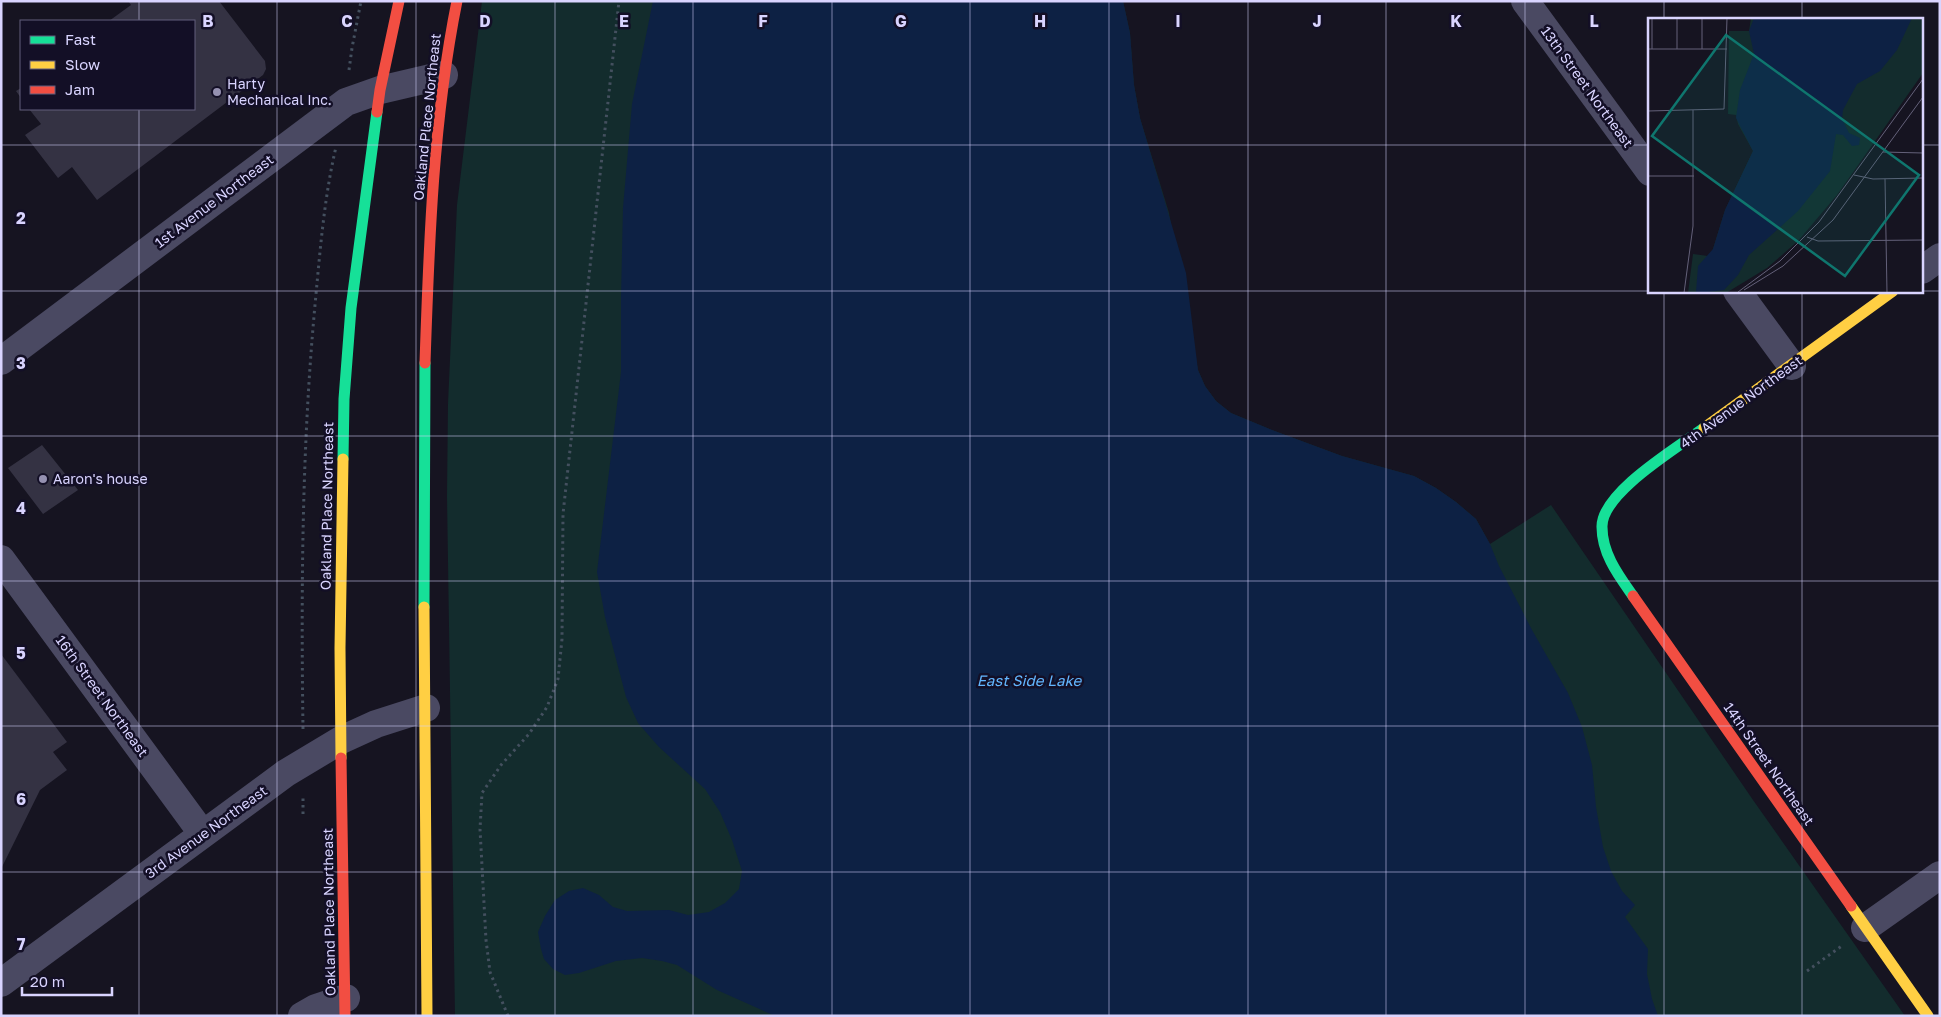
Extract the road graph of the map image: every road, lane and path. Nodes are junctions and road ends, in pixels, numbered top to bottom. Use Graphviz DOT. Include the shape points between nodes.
graph roads {
  1 [pos="399,1"];
  2 [pos="457,1"];
  3 [pos="619,1"];
  4 [pos="1525,1"];
  5 [pos="444,75"];
  6 [pos="380,90"];
  7 [pos="1648,169"];
  8 [pos="1940,257"];
  9 [pos="1924,269"];
  10 [pos="1738,292"];
  11 [pos="1892,292"];
  12 [pos="1,362"];
  13 [pos="1792,366"];
  14 [pos="1600,522"];
  15 [pos="1,559"];
  16 [pos="426,708"];
  17 [pos="341,740"];
  18 [pos="202,833"];
  19 [pos="1940,875"];
  20 [pos="1865,928"];
  21 [pos="1807,971"];
  22 [pos="1,983"];
  23 [pos="345,1007"];
  24 [pos="302,1016"];
  25 [pos="427,1016"];
  26 [pos="508,1016"];
  27 [pos="1928,1016"];
  1 -- 6 [label="main road, Oakland Place Northeast"];
  2 -- 5 [label="main road, Oakland Place Northeast"];
  3 -- 26 [label="path" via="563,514 562,639 558,679 547,707 482,793 480,829 486,940 490,972"];
  4 -- 7 [label="street, 13th Street Northeast"];
  5 -- 6 [label="street, 1st Avenue Northeast"];
  5 -- 16 [label="main road, Oakland Place Northeast" via="430,231 424,358"];
  6 -- 12 [label="street, 1st Avenue Northeast" via="346,102"];
  6 -- 17 [label="main road, Oakland Place Northeast" via="351,308 344,399"];
  8 -- 9 [label="street"];
  10 -- 13 [label="street"];
  11 -- 13 [label="main road, 4th Avenue Northeast"];
  13 -- 14 [label="main road, 4th Avenue Northeast" via="1636,478 1616,496"];
  14 -- 20 [label="main road, 14th Street Northeast" via="1602,541 1613,568"];
  15 -- 18 [label="street, 16th Street Northeast"];
  16 -- 17 [label="street, 3rd Avenue Northeast" via="376,724"];
  16 -- 25 [label="main road, Oakland Place Northeast"];
  17 -- 18 [label="street, 3rd Avenue Northeast" via="286,773"];
  17 -- 23 [label="main road, Oakland Place Northeast"];
  18 -- 22 [label="street, 3rd Avenue Northeast"];
  19 -- 20 [label="street"];
  20 -- 21 [label="path"];
  20 -- 27 [label="main road, 14th Street Northeast"];
  23 -- 24 [label="street" via="316,1008"];
}
